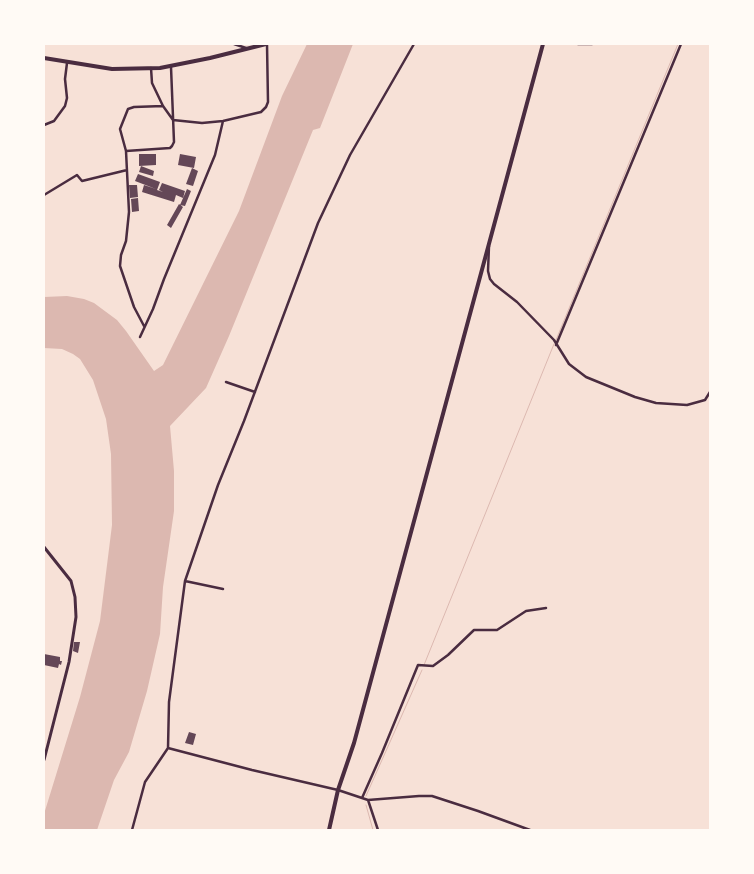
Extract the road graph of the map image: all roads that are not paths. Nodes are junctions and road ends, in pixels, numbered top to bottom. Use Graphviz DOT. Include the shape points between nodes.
graph roads {
  1 [pos="234,44"];
  2 [pos="266,44"];
  3 [pos="414,44"];
  4 [pos="543,44"];
  5 [pos="578,44"];
  6 [pos="592,44"];
  7 [pos="681,44"];
  8 [pos="246,48"];
  9 [pos="44,58"];
  10 [pos="66,63"];
  11 [pos="171,67"];
  12 [pos="151,68"];
  13 [pos="163,106"];
  14 [pos="173,120"];
  15 [pos="223,122"];
  16 [pos="44,125"];
  17 [pos="126,151"];
  18 [pos="127,170"];
  19 [pos="44,195"];
  20 [pos="489,242"];
  21 [pos="144,326"];
  22 [pos="140,337"];
  23 [pos="556,344"];
  24 [pos="226,382"];
  25 [pos="255,392"];
  26 [pos="710,392"];
  27 [pos="44,547"];
  28 [pos="185,581"];
  29 [pos="223,589"];
  30 [pos="546,608"];
  31 [pos="168,748"];
  32 [pos="44,760"];
  33 [pos="338,790"];
  34 [pos="362,798"];
  35 [pos="368,800"];
  36 [pos="132,830"];
  37 [pos="329,830"];
  38 [pos="378,830"];
  39 [pos="530,830"];
  1 -- 8 [label="street"];
  2 -- 8 [label="main road"];
  2 -- 15 [label="street" via="266,107 261,112"];
  3 -- 25 [label="street" via="350,155 322,215"];
  4 -- 20 [label="main road"];
  5 -- 6 [label="street"];
  7 -- 23 [label="street"];
  8 -- 11 [label="main road"];
  9 -- 10 [label="main road"];
  10 -- 12 [label="main road" via="112,69"];
  10 -- 16 [label="street" via="65,106 54,121"];
  11 -- 12 [label="main road"];
  11 -- 14 [label="street"];
  12 -- 13 [label="street" via="152,83"];
  13 -- 14 [label="street"];
  13 -- 17 [label="street" via="128,110 120,129"];
  14 -- 15 [label="street"];
  14 -- 17 [label="street" via="174,142 170,148"];
  15 -- 21 [label="street" via="215,155"];
  17 -- 18 [label="street"];
  18 -- 19 [label="street" via="82,181 77,175"];
  18 -- 21 [label="street" via="129,212 120,266"];
  20 -- 23 [label="street" via="490,279 518,302"];
  20 -- 33 [label="main road" via="354,743"];
  21 -- 22 [label="street"];
  23 -- 26 [label="street" via="569,364 586,377 635,397 656,403 687,405 705,400"];
  24 -- 25 [label="street"];
  25 -- 28 [label="street"];
  27 -- 32 [label="street" via="71,582 76,617 69,662"];
  28 -- 29 [label="street"];
  28 -- 31 [label="street" via="169,702"];
  30 -- 34 [label="street" via="526,612 497,630 474,630 432,666 418,665"];
  31 -- 33 [label="street"];
  31 -- 36 [label="street" via="145,782"];
  33 -- 34 [label="street"];
  33 -- 37 [label="main road"];
  34 -- 35 [label="street"];
  35 -- 38 [label="street"];
  35 -- 39 [label="street" via="432,796"];
}
